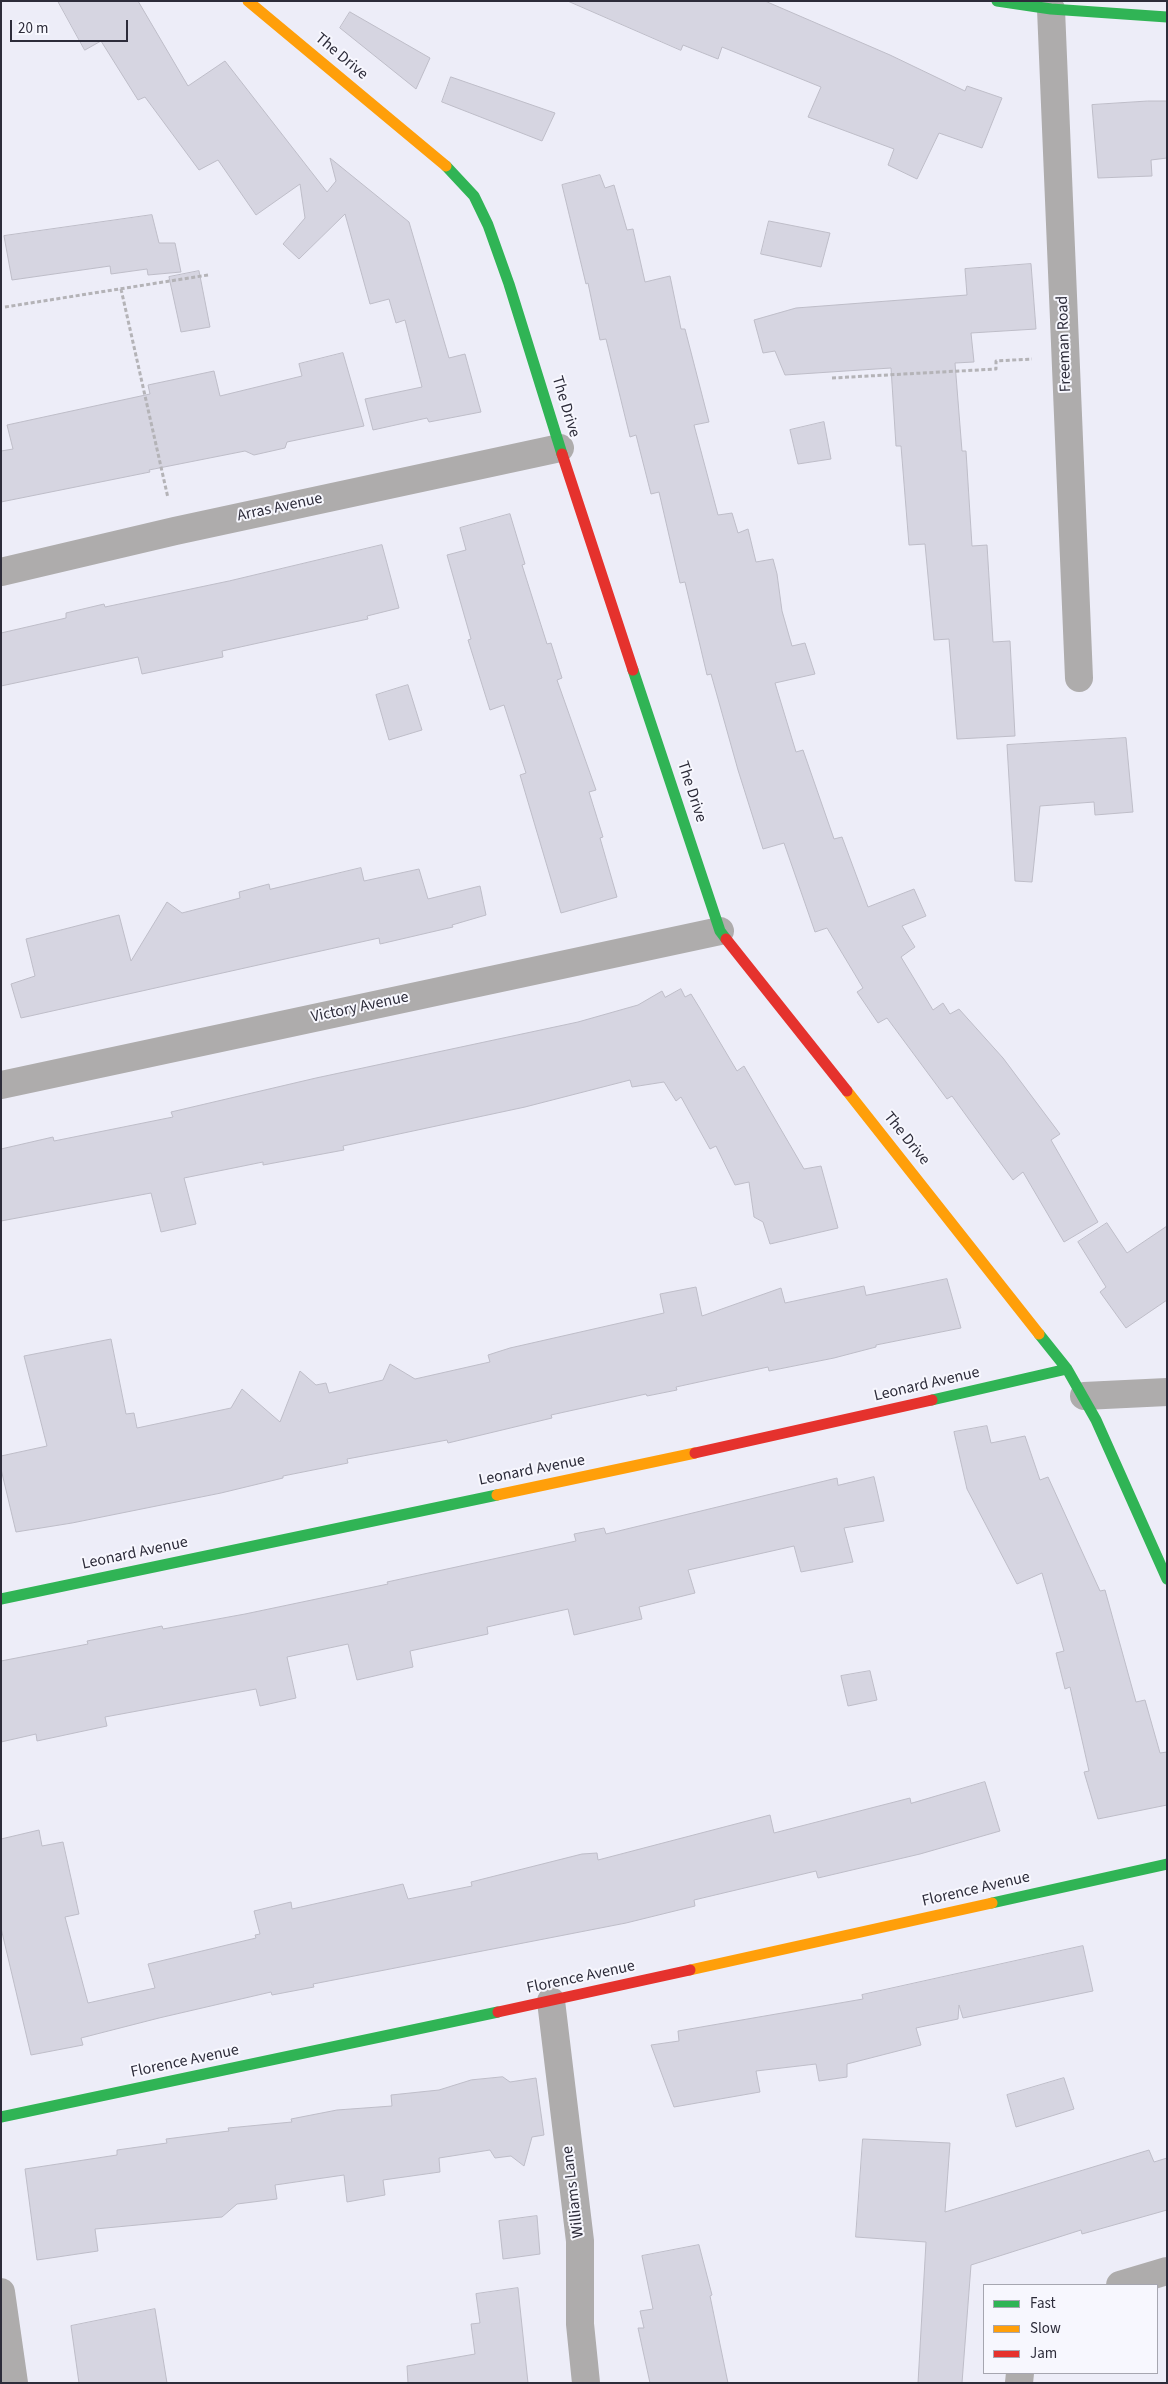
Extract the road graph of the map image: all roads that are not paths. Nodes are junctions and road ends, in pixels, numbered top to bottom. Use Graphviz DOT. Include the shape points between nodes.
graph roads {
  1 [pos="248,1"];
  2 [pos="997,1"];
  3 [pos="1051,9"];
  4 [pos="1167,17"];
  5 [pos="560,448"];
  6 [pos="1,572"];
  7 [pos="1079,678"];
  8 [pos="720,931"];
  9 [pos="1,1085"];
  10 [pos="1067,1369"];
  11 [pos="1167,1392"];
  12 [pos="1084,1396"];
  13 [pos="1167,1579"];
  14 [pos="1,1599"];
  15 [pos="1167,1864"];
  16 [pos="551,2001"];
  17 [pos="1,2117"];
  18 [pos="1167,2271"];
  19 [pos="1123,2284"];
  20 [pos="1,2292"];
  21 [pos="14,2383"];
  22 [pos="586,2383"];
  1 -- 5 [label="street, The Drive" via="445,164 474,196 509,284"];
  2 -- 3 [label="street"];
  3 -- 4 [label="street"];
  3 -- 7 [label="street, Freeman Road"];
  5 -- 6 [label="street, Arras Avenue"];
  5 -- 8 [label="street, The Drive"];
  8 -- 9 [label="street, Victory Avenue"];
  8 -- 10 [label="street, The Drive"];
  10 -- 12 [label="street, The Drive"];
  10 -- 14 [label="street, Leonard Avenue" via="604,1473"];
  11 -- 12 [label="street"];
  12 -- 13 [label="street, The Drive"];
  15 -- 16 [label="street, Florence Avenue"];
  16 -- 17 [label="street, Florence Avenue"];
  16 -- 22 [label="street, Williams Lane" via="580,2241 580,2324"];
  18 -- 19 [label="street"];
  20 -- 21 [label="street"];
}
